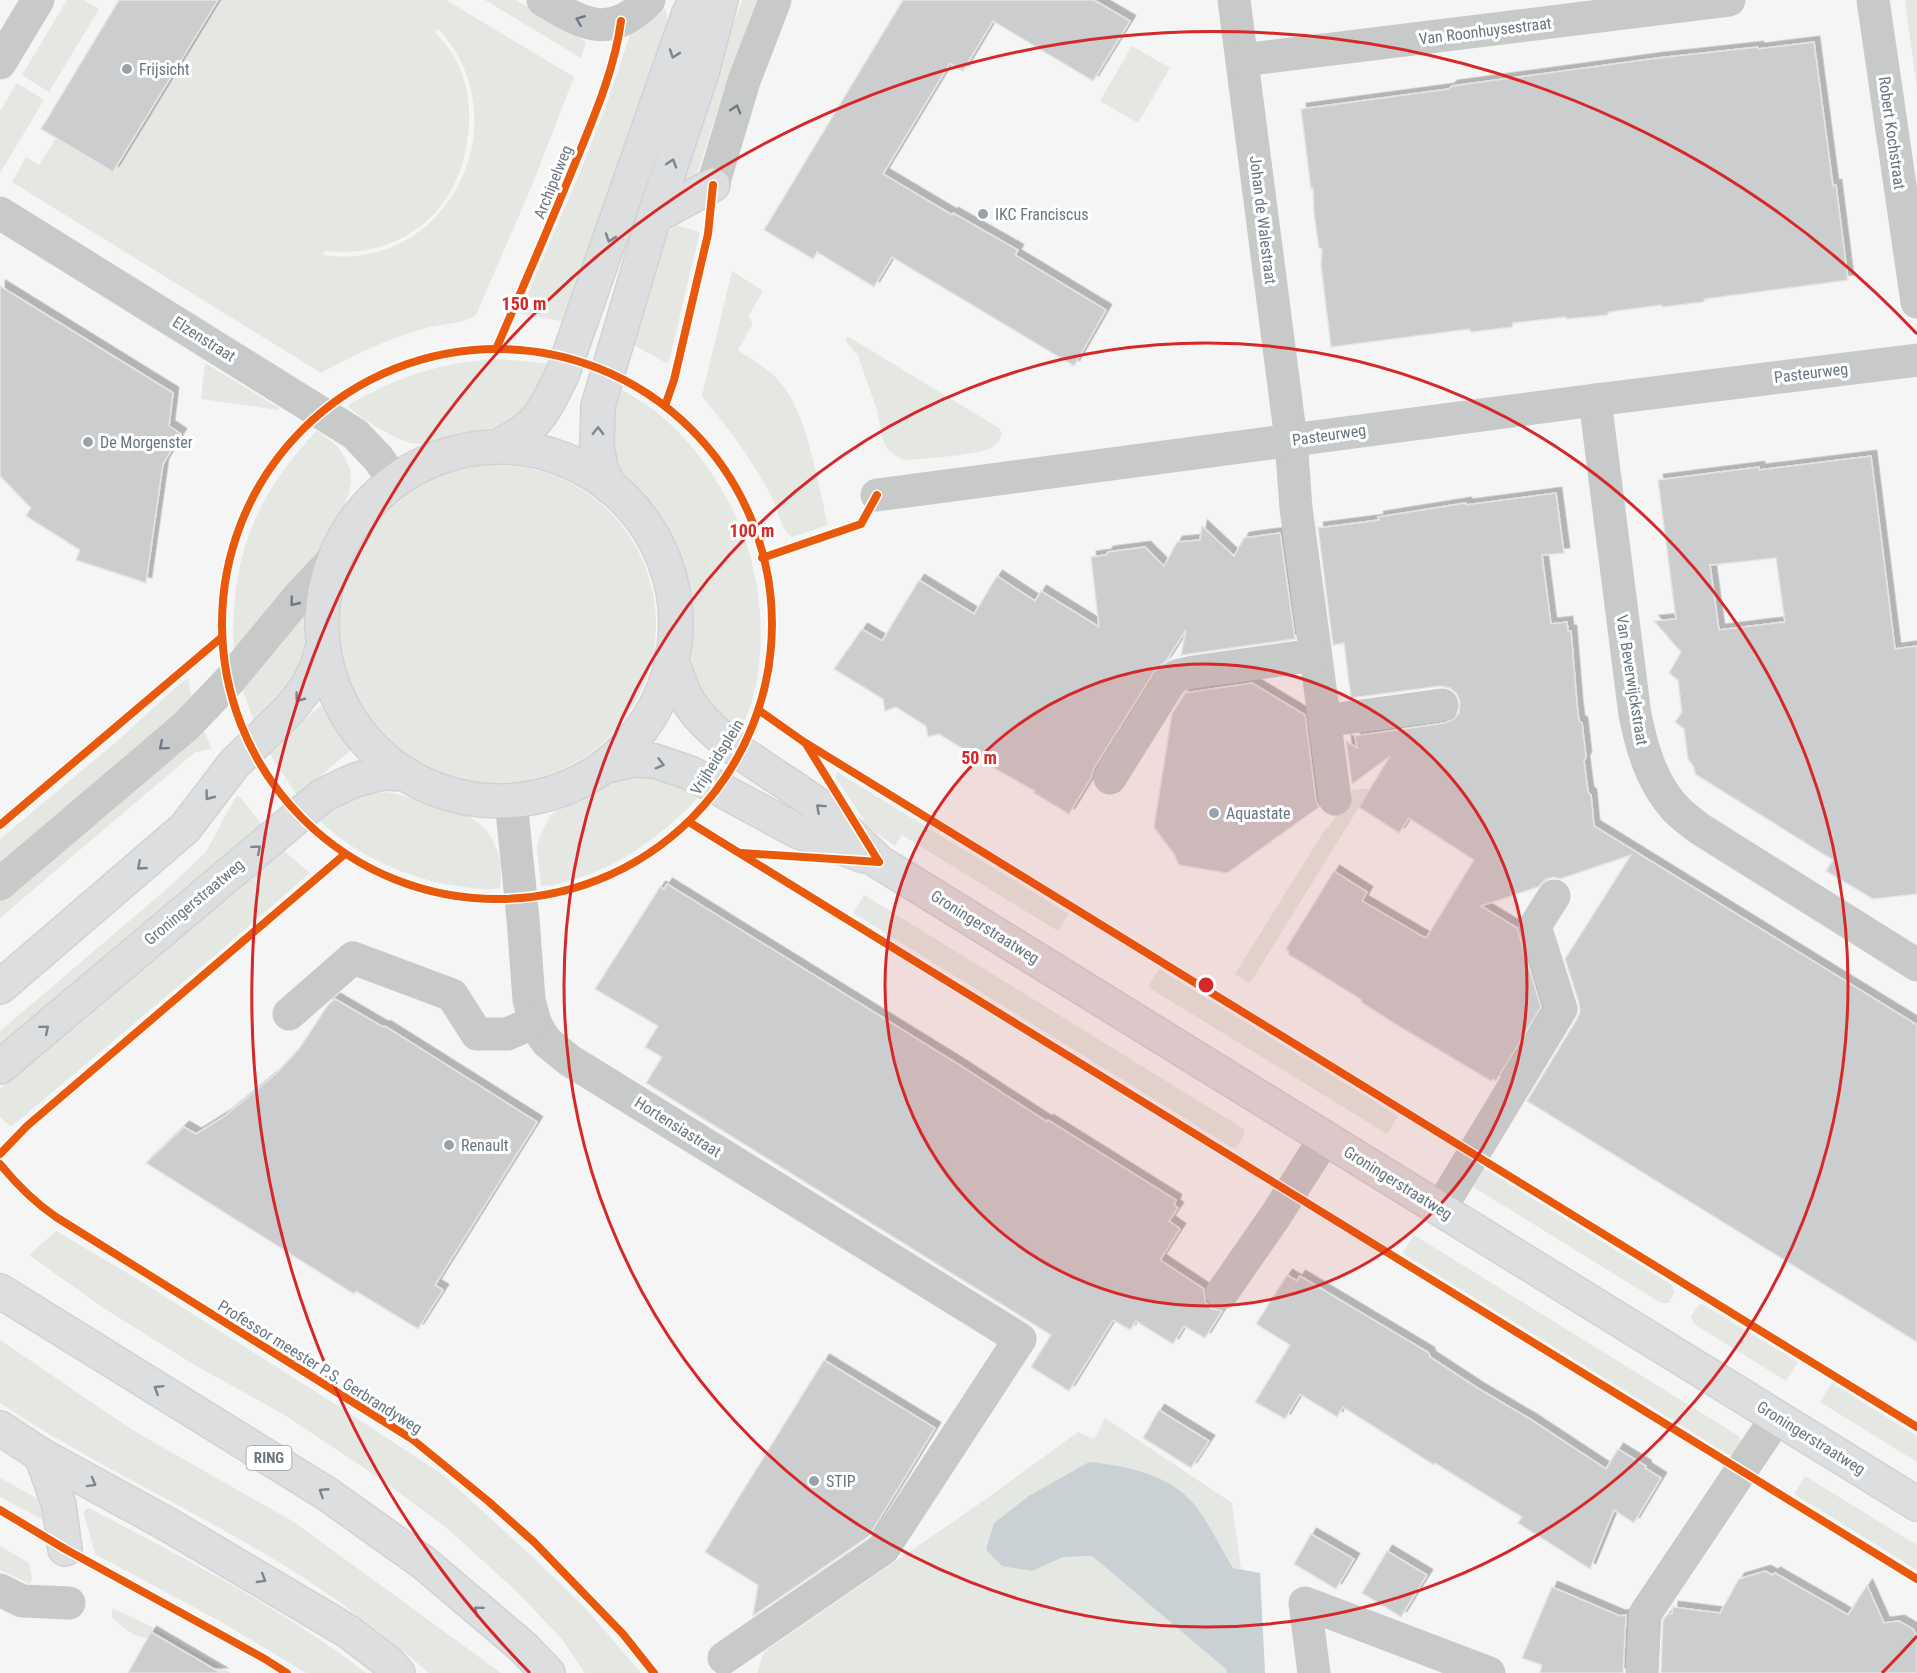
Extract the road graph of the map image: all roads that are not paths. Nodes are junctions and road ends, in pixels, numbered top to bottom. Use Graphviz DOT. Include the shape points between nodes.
graph roads {
  1 [pos="38,0"];
  2 [pos="543,0"];
  3 [pos="649,0"];
  4 [pos="721,0"];
  5 [pos="775,0"];
  6 [pos="1234,0"];
  7 [pos="1729,0"];
  8 [pos="1873,0"];
  9 [pos="690,4"];
  10 [pos="1242,60"];
  11 [pos="0,63"];
  12 [pos="713,185"];
  13 [pos="0,213"];
  14 [pos="654,217"];
  15 [pos="1917,302"];
  16 [pos="1917,360"];
  17 [pos="1594,400"];
  18 [pos="1291,440"];
  19 [pos="496,447"];
  20 [pos="394,481"];
  21 [pos="610,487"];
  22 [pos="877,495"];
  23 [pos="334,559"];
  24 [pos="323,645"];
  25 [pos="1315,655"];
  26 [pos="671,657"];
  27 [pos="1442,705"];
  28 [pos="1324,721"];
  29 [pos="603,767"];
  30 [pos="406,774"];
  31 [pos="1110,778"];
  32 [pos="1335,799"];
  33 [pos="512,801"];
  34 [pos="879,862"];
  35 [pos="0,884"];
  36 [pos="1554,896"];
  37 [pos="1902,944"];
  38 [pos="1917,964"];
  39 [pos="0,987"];
  40 [pos="289,1014"];
  41 [pos="535,1022"];
  42 [pos="0,1067"];
  43 [pos="1325,1138"];
  44 [pos="1440,1209"];
  45 [pos="0,1291"];
  46 [pos="1222,1293"];
  47 [pos="1777,1417"];
  48 [pos="0,1428"];
  49 [pos="41,1455"];
  50 [pos="1917,1504"];
  51 [pos="65,1549"];
  52 [pos="0,1590"];
  53 [pos="69,1603"];
  54 [pos="724,1658"];
  55 [pos="398,1673"];
  56 [pos="548,1673"];
  57 [pos="1314,1673"];
  58 [pos="1489,1673"];
  59 [pos="1642,1673"];
  1 -- 11 [label="street"];
  3 -- 2 [label="street, one-way" via="635,14 604,25 577,20"];
  14 -- 4 [label="main road, one-way" via="702,72"];
  12 -- 5 [label="street, one-way" via="744,81"];
  6 -- 10 [label="street, Johan de Walestraat"];
  7 -- 10 [label="street, Van Roonhuysestraat"];
  8 -- 15 [label="street, Robert Kochstraat"];
  9 -- 19 [label="main road, one-way" via="562,375 534,424"];
  10 -- 18 [label="street, Johan de Walestraat"];
  12 -- 14 [label="main road"];
  13 -- 20 [label="street, Elzenstraat" via="355,434"];
  21 -- 14 [label="main road, one-way" via="597,445 598,406"];
  16 -- 17 [label="street, Pasteurweg"];
  17 -- 18 [label="street, Pasteurweg"];
  17 -- 37 [label="street, Van Beverwijckstraat" via="1635,715 1643,751 1656,782 1674,807 1700,829"];
  18 -- 22 [label="street, Pasteurweg"];
  18 -- 25 [label="street, Johan de Walestraat"];
  19 -- 20 [label="main road" via="441,456"];
  19 -- 21 [label="main road" via="526,448 567,459"];
  20 -- 23 [label="main road" via="370,501 344,536"];
  21 -- 26 [label="main road" via="635,510 658,547 672,587 676,630"];
  23 -- 24 [label="main road" via="327,576 321,618"];
  23 -- 35 [label="street, one-way" via="186,726"];
  24 -- 30 [label="main road" via="339,701 362,737 393,767"];
  24 -- 39 [label="main road, one-way" via="317,667 299,697 234,764 185,828"];
  25 -- 28 [label="street, Johan de Walestraat"];
  25 -- 31 [label="street" via="1176,676"];
  26 -- 29 [label="main road" via="653,711 627,746"];
  34 -- 26 [label="main road, Groningerstraatweg, one-way" via="814,802 708,725 691,705"];
  27 -- 28 [label="street"];
  28 -- 32 [label="street, Johan de Walestraat"];
  29 -- 33 [label="main road" via="556,792"];
  29 -- 34 [label="main road, Groningerstraatweg, one-way" via="633,760 655,761 717,787 797,831"];
  30 -- 33 [label="main road" via="430,788 472,799"];
  42 -- 30 [label="main road, Groningerstraatweg, one-way" via="322,795 382,773"];
  33 -- 41 [label="street, Hortensiastraat" via="529,1000"];
  34 -- 43 [label="main road, Groningerstraatweg"];
  36 -- 44 [label="street" via="1535,926 1561,1009"];
  37 -- 38 [label="street, Van Beverwijckstraat"];
  40 -- 41 [label="street" via="353,958 453,995 477,1034 507,1034"];
  41 -- 54 [label="street, Hortensiastraat" via="547,1042 569,1060 1020,1339 883,1549"];
  43 -- 44 [label="main road, Groningerstraatweg"];
  43 -- 46 [label="street"];
  44 -- 47 [label="main road, Groningerstraatweg"];
  56 -- 45 [label="main road, RING, one-way" via="424,1563 327,1494"];
  47 -- 50 [label="main road, Groningerstraatweg"];
  47 -- 59 [label="street" via="1645,1614"];
  48 -- 49 [label="main road"];
  49 -- 51 [label="main road" via="59,1505"];
  49 -- 55 [label="main road, one-way" via="350,1632"];
  52 -- 53 [label="street" via="22,1601"];
  57 -- 58 [label="street" via="1305,1603"];
}
